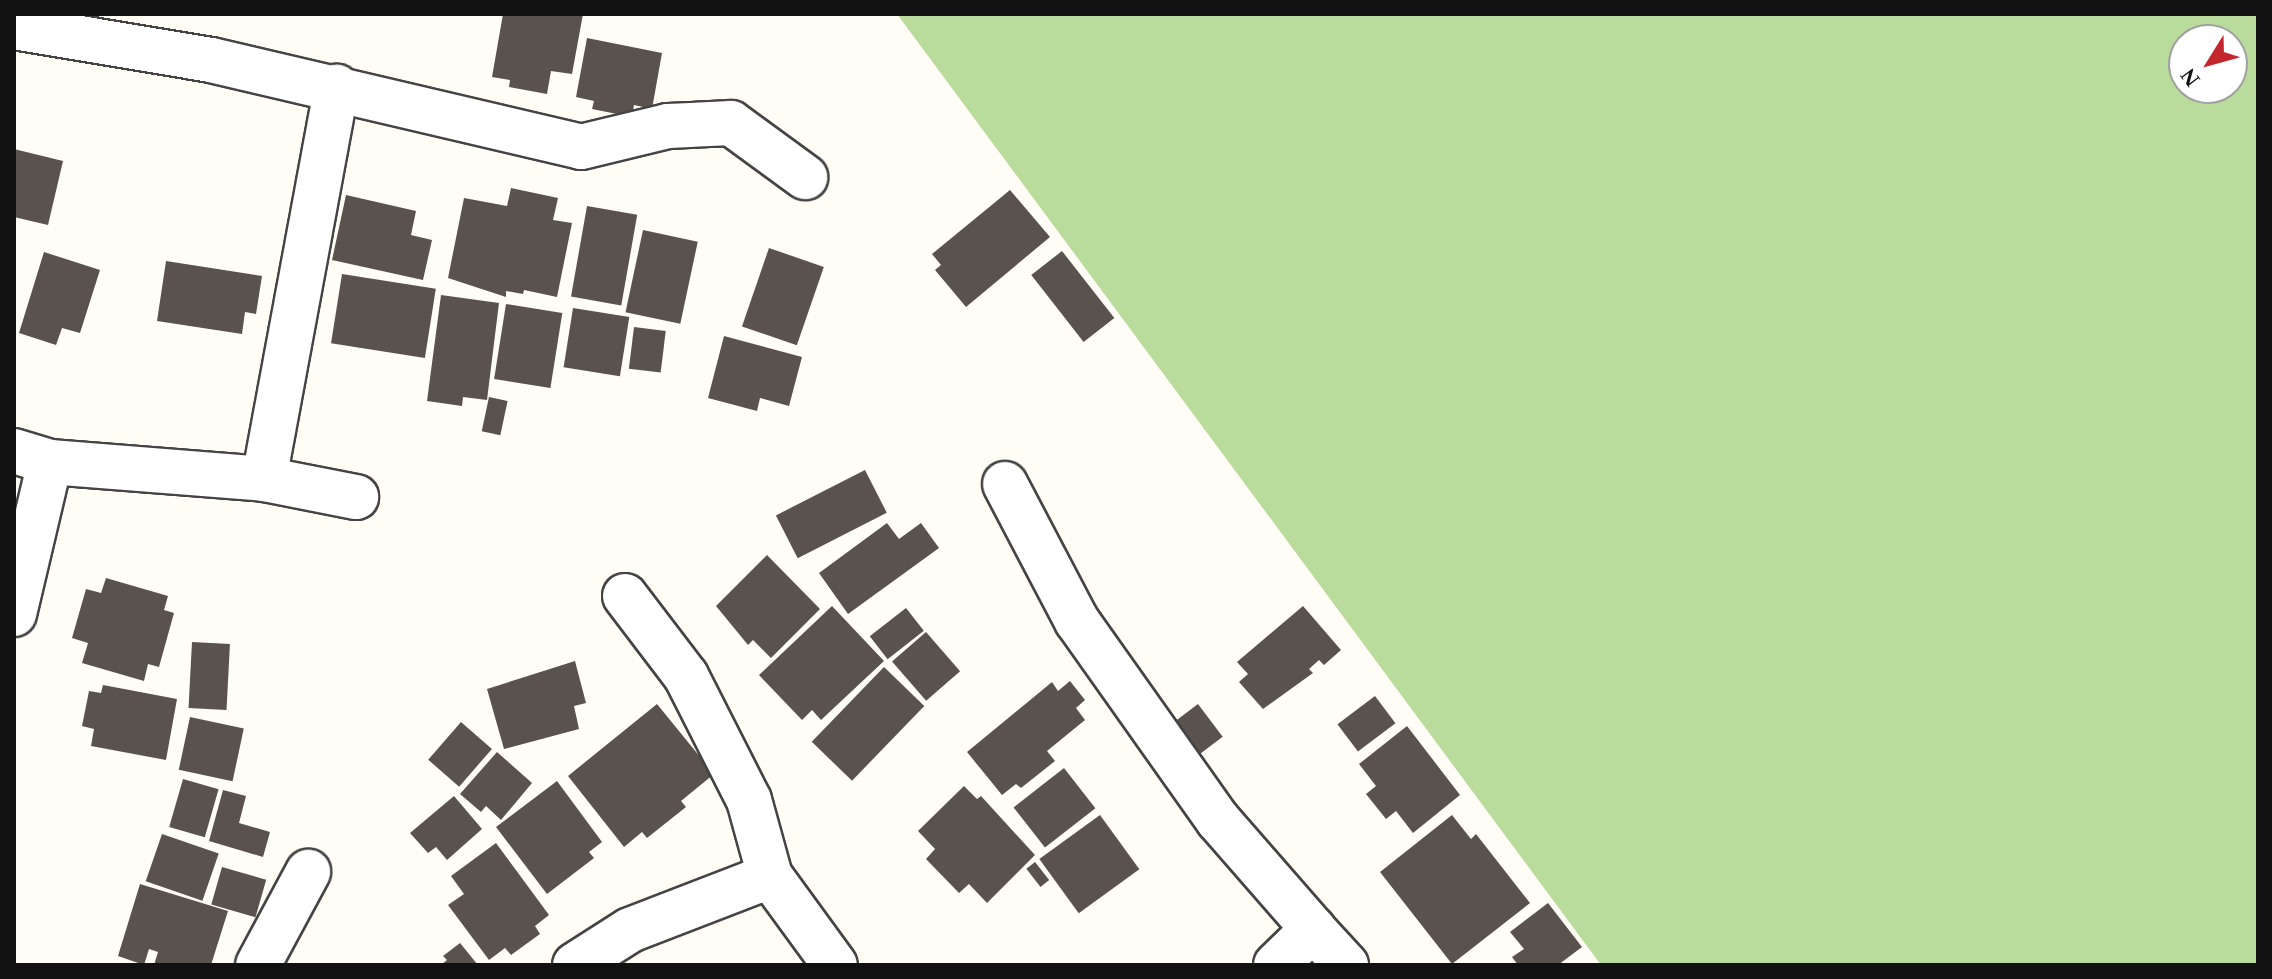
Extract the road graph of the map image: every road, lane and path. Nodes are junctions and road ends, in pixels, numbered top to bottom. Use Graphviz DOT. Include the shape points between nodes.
graph roads {
  1 [pos="14,27"];
  2 [pos="337,87"];
  3 [pos="805,177"];
  4 [pos="32,456"];
  5 [pos="264,479"];
  6 [pos="1005,484"];
  7 [pos="356,497"];
  8 [pos="625,596"];
  9 [pos="14,614"];
  10 [pos="308,872"];
  11 [pos="770,876"];
  12 [pos="1313,929"];
  13 [pos="258,965"];
  14 [pos="575,965"];
  15 [pos="835,965"];
  16 [pos="1276,965"];
  17 [pos="1346,965"];
  1 -- 2 [label="street" via="85,36"];
  2 -- 3 [label="street" via="581,147 668,126 731,123"];
  2 -- 5 [label="street"];
  4 -- 5 [label="street"];
  4 -- 9 [label="street"];
  5 -- 7 [label="street"];
  6 -- 12 [label="street" via="1077,621 1218,820"];
  8 -- 11 [label="street" via="686,676 749,800"];
  10 -- 13 [label="street"];
  11 -- 14 [label="street" via="630,930"];
  11 -- 15 [label="street"];
  12 -- 16 [label="street"];
  12 -- 17 [label="street"];
}
